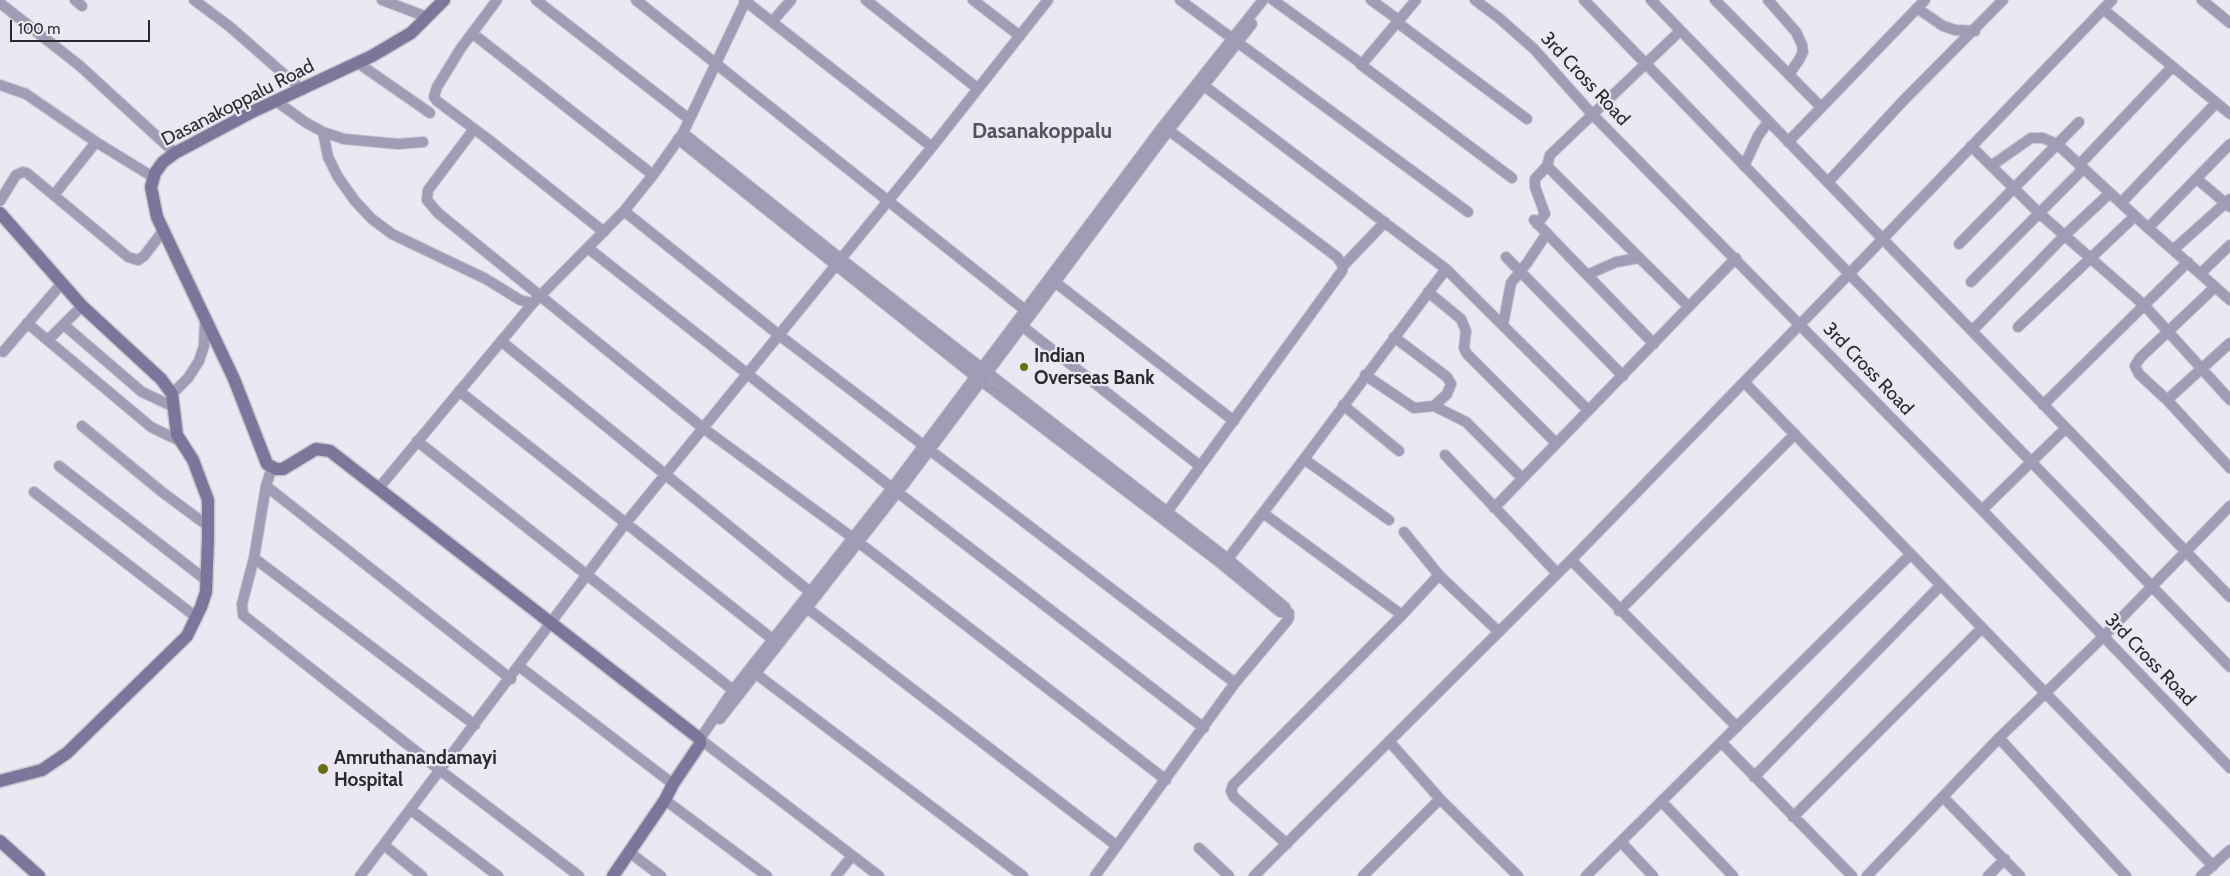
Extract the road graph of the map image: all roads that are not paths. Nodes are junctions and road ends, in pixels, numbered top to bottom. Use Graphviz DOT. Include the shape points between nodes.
graph roads {
  1 [pos="194,0"];
  2 [pos="382,0"];
  3 [pos="444,0"];
  4 [pos="497,0"];
  5 [pos="536,0"];
  6 [pos="636,0"];
  7 [pos="745,0"];
  8 [pos="791,0"];
  9 [pos="973,0"];
  10 [pos="1048,0"];
  11 [pos="1180,0"];
  12 [pos="1265,0"];
  13 [pos="1273,0"];
  14 [pos="1370,0"];
  15 [pos="1416,0"];
  16 [pos="1475,0"];
  17 [pos="1584,0"];
  18 [pos="1651,0"];
  19 [pos="1715,0"];
  20 [pos="1768,0"];
  21 [pos="2003,0"];
  22 [pos="2112,0"];
  23 [pos="2202,0"];
  24 [pos="872,2"];
  25 [pos="0,3"];
  26 [pos="1921,4"];
  27 [pos="2103,9"];
  28 [pos="427,17"];
  29 [pos="772,22"];
  30 [pos="1399,22"];
  31 [pos="2230,23"];
  32 [pos="1680,30"];
  33 [pos="1975,31"];
  34 [pos="472,33"];
  35 [pos="1020,36"];
  36 [pos="1235,41"];
  37 [pos="358,63"];
  38 [pos="717,63"];
  39 [pos="1360,64"];
  40 [pos="1644,64"];
  41 [pos="2172,67"];
  42 [pos="1788,74"];
  43 [pos="1201,83"];
  44 [pos="0,86"];
  45 [pos="977,88"];
  46 [pos="302,90"];
  47 [pos="276,102"];
  48 [pos="2216,103"];
  49 [pos="1821,107"];
  50 [pos="430,113"];
  51 [pos="1592,114"];
  52 [pos="2230,114"];
  53 [pos="688,119"];
  54 [pos="1528,119"];
  55 [pos="1768,122"];
  56 [pos="2079,122"];
  57 [pos="474,128"];
  58 [pos="1166,128"];
  59 [pos="323,132"];
  60 [pos="680,136"];
  61 [pos="96,142"];
  62 [pos="423,142"];
  63 [pos="1788,142"];
  64 [pos="2058,144"];
  65 [pos="2230,144"];
  66 [pos="1971,146"];
  67 [pos="932,147"];
  68 [pos="175,153"];
  69 [pos="1547,166"];
  70 [pos="1744,166"];
  71 [pos="1991,166"];
  72 [pos="2081,167"];
  73 [pos="653,175"];
  74 [pos="153,177"];
  75 [pos="1512,178"];
  76 [pos="2197,179"];
  77 [pos="1828,182"];
  78 [pos="2014,189"];
  79 [pos="2110,193"];
  80 [pos="54,195"];
  81 [pos="887,199"];
  82 [pos="0,201"];
  83 [pos="2121,203"];
  84 [pos="2228,203"];
  85 [pos="624,211"];
  86 [pos="1468,212"];
  87 [pos="2040,213"];
  88 [pos="0,214"];
  89 [pos="2134,216"];
  90 [pos="1385,222"];
  91 [pos="2148,228"];
  92 [pos="163,231"];
  93 [pos="604,232"];
  94 [pos="1546,233"];
  95 [pos="2065,235"];
  96 [pos="1882,238"];
  97 [pos="1959,244"];
  98 [pos="2230,246"];
  99 [pos="588,248"];
  100 [pos="2173,250"];
  101 [pos="1506,257"];
  102 [pos="1639,258"];
  103 [pos="1736,258"];
  104 [pos="2091,258"];
  105 [pos="838,262"];
  106 [pos="2188,262"];
  107 [pos="1342,266"];
  108 [pos="1446,269"];
  109 [pos="1521,270"];
  110 [pos="2201,273"];
  111 [pos="1849,274"];
  112 [pos="1587,276"];
  113 [pos="1053,280"];
  114 [pos="1971,282"];
  115 [pos="62,283"];
  116 [pos="2215,287"];
  117 [pos="1428,292"];
  118 [pos="540,295"];
  119 [pos="2229,297"];
  120 [pos="533,303"];
  121 [pos="2144,305"];
  122 [pos="82,306"];
  123 [pos="1689,307"];
  124 [pos="1028,312"];
  125 [pos="206,316"];
  126 [pos="27,323"];
  127 [pos="1799,324"];
  128 [pos="64,325"];
  129 [pos="1503,325"];
  130 [pos="1022,326"];
  131 [pos="2018,327"];
  132 [pos="1973,330"];
  133 [pos="2169,330"];
  134 [pos="779,335"];
  135 [pos="1394,337"];
  136 [pos="48,340"];
  137 [pos="501,341"];
  138 [pos="2230,343"];
  139 [pos="1654,344"];
  140 [pos="3,352"];
  141 [pos="2201,369"];
  142 [pos="748,375"];
  143 [pos="982,375"];
  144 [pos="1366,375"];
  145 [pos="1623,376"];
  146 [pos="1744,382"];
  147 [pos="459,391"];
  148 [pos="172,400"];
  149 [pos="2167,400"];
  150 [pos="2230,400"];
  151 [pos="1343,404"];
  152 [pos="2043,405"];
  153 [pos="1434,406"];
  154 [pos="1588,410"];
  155 [pos="1234,421"];
  156 [pos="82,426"];
  157 [pos="703,428"];
  158 [pos="2066,428"];
  159 [pos="1794,434"];
  160 [pos="180,441"];
  161 [pos="417,442"];
  162 [pos="1556,442"];
  163 [pos="927,448"];
  164 [pos="1399,451"];
  165 [pos="1445,456"];
  166 [pos="1304,459"];
  167 [pos="2031,463"];
  168 [pos="59,466"];
  169 [pos="1200,466"];
  170 [pos="272,467"];
  171 [pos="2230,468"];
  172 [pos="665,474"];
  173 [pos="1522,478"];
  174 [pos="266,486"];
  175 [pos="378,489"];
  176 [pos="895,490"];
  177 [pos="34,492"];
  178 [pos="2230,506"];
  179 [pos="1494,508"];
  180 [pos="1982,510"];
  181 [pos="1167,512"];
  182 [pos="1263,513"];
  183 [pos="1389,520"];
  184 [pos="625,524"];
  185 [pos="208,526"];
  186 [pos="1404,532"];
  187 [pos="856,541"];
  188 [pos="2186,553"];
  189 [pos="1911,554"];
  190 [pos="254,558"];
  191 [pos="1571,560"];
  192 [pos="1225,562"];
  193 [pos="1557,573"];
  194 [pos="1439,575"];
  195 [pos="587,577"];
  196 [pos="206,580"];
  197 [pos="1941,584"];
  198 [pos="2152,587"];
  199 [pos="813,594"];
  200 [pos="2230,597"];
  201 [pos="804,606"];
  202 [pos="1619,611"];
  203 [pos="1402,615"];
  204 [pos="196,618"];
  205 [pos="550,623"];
  206 [pos="1982,628"];
  207 [pos="1499,632"];
  208 [pos="2103,637"];
  209 [pos="776,642"];
  210 [pos="520,667"];
  211 [pos="2230,668"];
  212 [pos="753,672"];
  213 [pos="511,678"];
  214 [pos="1235,683"];
  215 [pos="736,693"];
  216 [pos="2046,694"];
  217 [pos="475,725"];
  218 [pos="1737,727"];
  219 [pos="1204,728"];
  220 [pos="703,737"];
  221 [pos="1999,738"];
  222 [pos="1389,741"];
  223 [pos="1722,743"];
  224 [pos="2230,768"];
  225 [pos="441,771"];
  226 [pos="1754,777"];
  227 [pos="1166,780"];
  228 [pos="0,781"];
  229 [pos="673,784"];
  230 [pos="1943,797"];
  231 [pos="1440,798"];
  232 [pos="666,800"];
  233 [pos="1662,802"];
  234 [pos="411,810"];
  235 [pos="1793,817"];
  236 [pos="0,841"];
  237 [pos="1621,842"];
  238 [pos="1287,844"];
  239 [pos="384,846"];
  240 [pos="1117,846"];
  241 [pos="1199,848"];
  242 [pos="2230,850"];
  243 [pos="629,852"];
  244 [pos="852,856"];
  245 [pos="2005,860"];
  246 [pos="2213,866"];
  247 [pos="39,876"];
  248 [pos="360,876"];
  249 [pos="422,876"];
  250 [pos="498,876"];
  251 [pos="579,876"];
  252 [pos="613,876"];
  253 [pos="661,876"];
  254 [pos="767,876"];
  255 [pos="836,876"];
  256 [pos="879,876"];
  257 [pos="1023,876"];
  258 [pos="1095,876"];
  259 [pos="1229,876"];
  260 [pos="1254,876"];
  261 [pos="1363,876"];
  262 [pos="1518,876"];
  263 [pos="1587,876"];
  264 [pos="1653,876"];
  265 [pos="1733,876"];
  266 [pos="1852,876"];
  267 [pos="1867,876"];
  268 [pos="1988,876"];
  269 [pos="2020,876"];
  270 [pos="2126,876"];
  271 [pos="2201,876"];
  1 -- 46 [label="street"];
  2 -- 28 [label="street"];
  3 -- 28 [label="street, Dasanakoppalu Road"];
  4 -- 34 [label="street"];
  5 -- 53 [label="street"];
  6 -- 38 [label="street"];
  7 -- 29 [label="street"];
  7 -- 38 [label="street"];
  8 -- 29 [label="street"];
  9 -- 35 [label="street"];
  10 -- 35 [label="street"];
  11 -- 36 [label="street"];
  12 -- 36 [label="street"];
  13 -- 39 [label="street"];
  14 -- 30 [label="street"];
  15 -- 30 [label="street"];
  16 -- 51 [label="street, 3rd Cross Road" via="1534,49"];
  17 -- 40 [label="street"];
  18 -- 32 [label="street"];
  19 -- 42 [label="street"];
  20 -- 42 [label="street" via="1796,32 1802,46 1799,60"];
  21 -- 33 [label="street"];
  22 -- 27 [label="street"];
  23 -- 31 [label="street"];
  24 -- 45 [label="street"];
  25 -- 68 [label="street" via="80,66"];
  26 -- 33 [label="street" via="1943,26"];
  26 -- 49 [label="street"];
  27 -- 41 [label="street"];
  27 -- 66 [label="street"];
  28 -- 37 [label="street, Dasanakoppalu Road" via="411,33"];
  29 -- 67 [label="street"];
  30 -- 39 [label="street"];
  30 -- 54 [label="street"];
  32 -- 40 [label="street"];
  32 -- 55 [label="street"];
  33 -- 77 [label="street" via="1903,101"];
  34 -- 57 [label="street" via="444,75 434,97"];
  34 -- 73 [label="street"];
  35 -- 45 [label="street"];
  36 -- 43 [label="street"];
  36 -- 86 [label="street"];
  37 -- 46 [label="street, Dasanakoppalu Road"];
  37 -- 50 [label="street"];
  38 -- 53 [label="street"];
  38 -- 81 [label="street"];
  39 -- 75 [label="street"];
  40 -- 51 [label="street"];
  40 -- 70 [label="street"];
  41 -- 48 [label="street"];
  41 -- 72 [label="street"];
  42 -- 49 [label="street"];
  43 -- 58 [label="street"];
  43 -- 90 [label="street"];
  44 -- 61 [label="street" via="26,94"];
  45 -- 67 [label="street"];
  46 -- 47 [label="street, Dasanakoppalu Road"];
  47 -- 59 [label="street"];
  47 -- 68 [label="street, Dasanakoppalu Road"];
  48 -- 52 [label="street"];
  48 -- 83 [label="street"];
  49 -- 63 [label="street"];
  51 -- 69 [label="street" via="1550,155"];
  51 -- 103 [label="street, 3rd Cross Road"];
  53 -- 60 [label="street"];
  55 -- 63 [label="street"];
  55 -- 70 [label="street"];
  56 -- 64 [label="street"];
  57 -- 93 [label="street"];
  57 -- 118 [label="street" via="428,190 427,200 438,213"];
  58 -- 107 [label="street" via="1337,257"];
  58 -- 113 [label="street"];
  59 -- 62 [label="street" via="344,139 398,144"];
  59 -- 120 [label="street" via="328,157 338,178 372,219 392,234 486,279 520,300"];
  60 -- 73 [label="street"];
  60 -- 105 [label="street"];
  61 -- 74 [label="street"];
  61 -- 80 [label="street"];
  63 -- 77 [label="street"];
  64 -- 71 [label="street" via="2043,138 2031,138"];
  64 -- 72 [label="street"];
  64 -- 78 [label="street"];
  65 -- 76 [label="street"];
  66 -- 71 [label="street"];
  66 -- 96 [label="street"];
  67 -- 81 [label="street"];
  68 -- 74 [label="street, Dasanakoppalu Road" via="163,162"];
  69 -- 94 [label="street" via="1535,179 1545,214 1536,222"];
  69 -- 102 [label="street"];
  70 -- 111 [label="street"];
  71 -- 78 [label="street"];
  72 -- 79 [label="street"];
  72 -- 87 [label="street"];
  73 -- 85 [label="street"];
  74 -- 92 [label="street" via="151,187"];
  76 -- 84 [label="street"];
  76 -- 91 [label="street"];
  77 -- 96 [label="street"];
  78 -- 87 [label="street"];
  78 -- 97 [label="street"];
  79 -- 83 [label="street"];
  79 -- 95 [label="street"];
  80 -- 82 [label="street" via="23,172 16,175"];
  80 -- 92 [label="street" via="133,260 141,259"];
  81 -- 105 [label="street"];
  81 -- 124 [label="street"];
  83 -- 89 [label="street"];
  84 -- 100 [label="street"];
  85 -- 93 [label="street"];
  85 -- 134 [label="street"];
  87 -- 95 [label="street"];
  87 -- 114 [label="street"];
  88 -- 115 [label="street"];
  89 -- 91 [label="street"];
  89 -- 104 [label="street"];
  90 -- 107 [label="street"];
  90 -- 108 [label="street"];
  91 -- 100 [label="street"];
  92 -- 125 [label="street" via="198,306"];
  93 -- 99 [label="street"];
  94 -- 109 [label="street"];
  94 -- 112 [label="street"];
  95 -- 104 [label="street"];
  95 -- 132 [label="street"];
  96 -- 111 [label="street"];
  96 -- 132 [label="street"];
  98 -- 110 [label="street"];
  99 -- 118 [label="street"];
  99 -- 142 [label="street"];
  100 -- 106 [label="street"];
  101 -- 109 [label="street"];
  102 -- 112 [label="street" via="1616,262"];
  102 -- 123 [label="street"];
  103 -- 123 [label="street"];
  103 -- 127 [label="street, 3rd Cross Road"];
  104 -- 121 [label="street"];
  104 -- 131 [label="street"];
  105 -- 134 [label="street"];
  105 -- 143 [label="street"];
  106 -- 110 [label="street"];
  106 -- 121 [label="street"];
  107 -- 155 [label="street" via="1342,271"];
  108 -- 117 [label="street"];
  108 -- 129 [label="street"];
  109 -- 129 [label="street" via="1511,283"];
  109 -- 145 [label="street"];
  110 -- 116 [label="street"];
  111 -- 127 [label="street"];
  111 -- 167 [label="street"];
  112 -- 139 [label="street"];
  113 -- 124 [label="street"];
  113 -- 155 [label="street"];
  115 -- 122 [label="street"];
  115 -- 126 [label="street"];
  116 -- 119 [label="street"];
  116 -- 133 [label="street"];
  117 -- 135 [label="street"];
  117 -- 162 [label="street" via="1461,319 1466,332 1464,348 1467,354"];
  118 -- 120 [label="street"];
  118 -- 157 [label="street"];
  120 -- 137 [label="street"];
  121 -- 133 [label="street"];
  121 -- 152 [label="street"];
  122 -- 128 [label="street"];
  122 -- 148 [label="street" via="161,379"];
  123 -- 139 [label="street"];
  124 -- 130 [label="street"];
  124 -- 143 [label="street"];
  125 -- 148 [label="street" via="204,346 199,361"];
  125 -- 170 [label="street" via="264,458"];
  126 -- 136 [label="street"];
  126 -- 140 [label="street"];
  127 -- 146 [label="street"];
  127 -- 180 [label="street, 3rd Cross Road"];
  128 -- 136 [label="street"];
  128 -- 148 [label="street" via="142,392"];
  129 -- 154 [label="street"];
  130 -- 143 [label="street"];
  130 -- 169 [label="street"];
  132 -- 152 [label="street"];
  133 -- 141 [label="street"];
  133 -- 149 [label="street" via="2135,366 2139,374"];
  134 -- 142 [label="street"];
  134 -- 163 [label="street"];
  135 -- 144 [label="street"];
  135 -- 153 [label="street" via="1449,380 1451,388"];
  136 -- 160 [label="street" via="151,426"];
  137 -- 147 [label="street"];
  137 -- 172 [label="street"];
  138 -- 141 [label="street"];
  139 -- 145 [label="street"];
  141 -- 149 [label="street"];
  141 -- 150 [label="street"];
  142 -- 157 [label="street"];
  142 -- 176 [label="street"];
  143 -- 163 [label="street"];
  143 -- 181 [label="street"];
  143 -- 192 [label="street"];
  144 -- 151 [label="street"];
  144 -- 153 [label="street" via="1409,406 1420,409"];
  145 -- 154 [label="street"];
  146 -- 159 [label="street"];
  146 -- 191 [label="street"];
  147 -- 161 [label="street"];
  147 -- 184 [label="street"];
  148 -- 160 [label="street"];
  149 -- 171 [label="street"];
  151 -- 164 [label="street"];
  151 -- 166 [label="street"];
  152 -- 158 [label="street"];
  153 -- 173 [label="street" via="1466,422"];
  154 -- 162 [label="street"];
  155 -- 169 [label="street"];
  156 -- 185 [label="street"];
  157 -- 172 [label="street"];
  157 -- 187 [label="street"];
  158 -- 167 [label="street"];
  158 -- 188 [label="street"];
  159 -- 189 [label="street"];
  159 -- 202 [label="street"];
  160 -- 185 [label="street" via="193,460 204,486 208,500"];
  161 -- 175 [label="street"];
  161 -- 195 [label="street"];
  162 -- 173 [label="street"];
  163 -- 176 [label="street"];
  163 -- 214 [label="street"];
  165 -- 179 [label="street"];
  166 -- 182 [label="street"];
  166 -- 183 [label="street"];
  167 -- 180 [label="street"];
  167 -- 198 [label="street"];
  168 -- 196 [label="street"];
  169 -- 181 [label="street"];
  170 -- 174 [label="street"];
  170 -- 175 [label="street" via="283,469 323,448"];
  172 -- 184 [label="street"];
  172 -- 199 [label="street"];
  173 -- 179 [label="street"];
  174 -- 190 [label="street"];
  174 -- 213 [label="street"];
  175 -- 205 [label="street"];
  176 -- 187 [label="street"];
  176 -- 219 [label="street"];
  177 -- 204 [label="street"];
  178 -- 188 [label="street"];
  179 -- 193 [label="street"];
  180 -- 208 [label="street, 3rd Cross Road"];
  181 -- 192 [label="street"];
  182 -- 192 [label="street"];
  182 -- 203 [label="street"];
  184 -- 195 [label="street"];
  184 -- 209 [label="street"];
  185 -- 196 [label="street"];
  186 -- 194 [label="street"];
  187 -- 199 [label="street"];
  187 -- 227 [label="street"];
  188 -- 198 [label="street"];
  188 -- 200 [label="street"];
  189 -- 197 [label="street"];
  189 -- 218 [label="street"];
  190 -- 217 [label="street"];
  190 -- 225 [label="street" via="242,604 243,615"];
  191 -- 193 [label="street"];
  191 -- 202 [label="street"];
  192 -- 214 [label="street" via="1280,612 1289,613 1287,621"];
  193 -- 207 [label="street"];
  194 -- 203 [label="street"];
  194 -- 207 [label="street"];
  195 -- 205 [label="street"];
  195 -- 215 [label="street"];
  196 -- 204 [label="street" via="204,599"];
  197 -- 206 [label="street"];
  197 -- 226 [label="street"];
  198 -- 208 [label="street"];
  198 -- 211 [label="street"];
  199 -- 201 [label="street"];
  201 -- 209 [label="street"];
  201 -- 240 [label="street"];
  202 -- 218 [label="street"];
  203 -- 238 [label="street" via="1233,785 1234,797"];
  204 -- 228 [label="street" via="187,636 67,753 42,770"];
  205 -- 210 [label="street"];
  205 -- 220 [label="street"];
  206 -- 216 [label="street"];
  206 -- 235 [label="street"];
  207 -- 222 [label="street"];
  208 -- 216 [label="street"];
  208 -- 224 [label="street, 3rd Cross Road"];
  209 -- 212 [label="street"];
  210 -- 213 [label="street"];
  210 -- 229 [label="street"];
  212 -- 215 [label="street"];
  212 -- 257 [label="street"];
  213 -- 217 [label="street"];
  214 -- 219 [label="street"];
  215 -- 220 [label="street" via="709,724"];
  216 -- 221 [label="street"];
  216 -- 246 [label="street"];
  217 -- 225 [label="street"];
  218 -- 223 [label="street"];
  219 -- 227 [label="street"];
  220 -- 229 [label="street"];
  220 -- 244 [label="street"];
  221 -- 230 [label="street"];
  221 -- 270 [label="street"];
  222 -- 231 [label="street"];
  222 -- 238 [label="street"];
  223 -- 226 [label="street"];
  223 -- 233 [label="street"];
  225 -- 234 [label="street"];
  225 -- 251 [label="street"];
  226 -- 235 [label="street"];
  227 -- 240 [label="street"];
  229 -- 232 [label="street"];
  230 -- 245 [label="street"];
  230 -- 267 [label="street"];
  231 -- 261 [label="street"];
  231 -- 262 [label="street"];
  232 -- 243 [label="street"];
  232 -- 254 [label="street"];
  233 -- 237 [label="street"];
  233 -- 265 [label="street"];
  234 -- 239 [label="street"];
  234 -- 250 [label="street"];
  235 -- 266 [label="street"];
  236 -- 247 [label="street"];
  237 -- 263 [label="street"];
  237 -- 264 [label="street"];
  238 -- 260 [label="street"];
  239 -- 248 [label="street"];
  239 -- 249 [label="street"];
  240 -- 258 [label="street"];
  241 -- 259 [label="street"];
  242 -- 246 [label="street"];
  243 -- 252 [label="street"];
  243 -- 253 [label="street"];
  244 -- 255 [label="street"];
  244 -- 256 [label="street"];
  245 -- 268 [label="street"];
  245 -- 269 [label="street"];
  246 -- 271 [label="street"];
}
